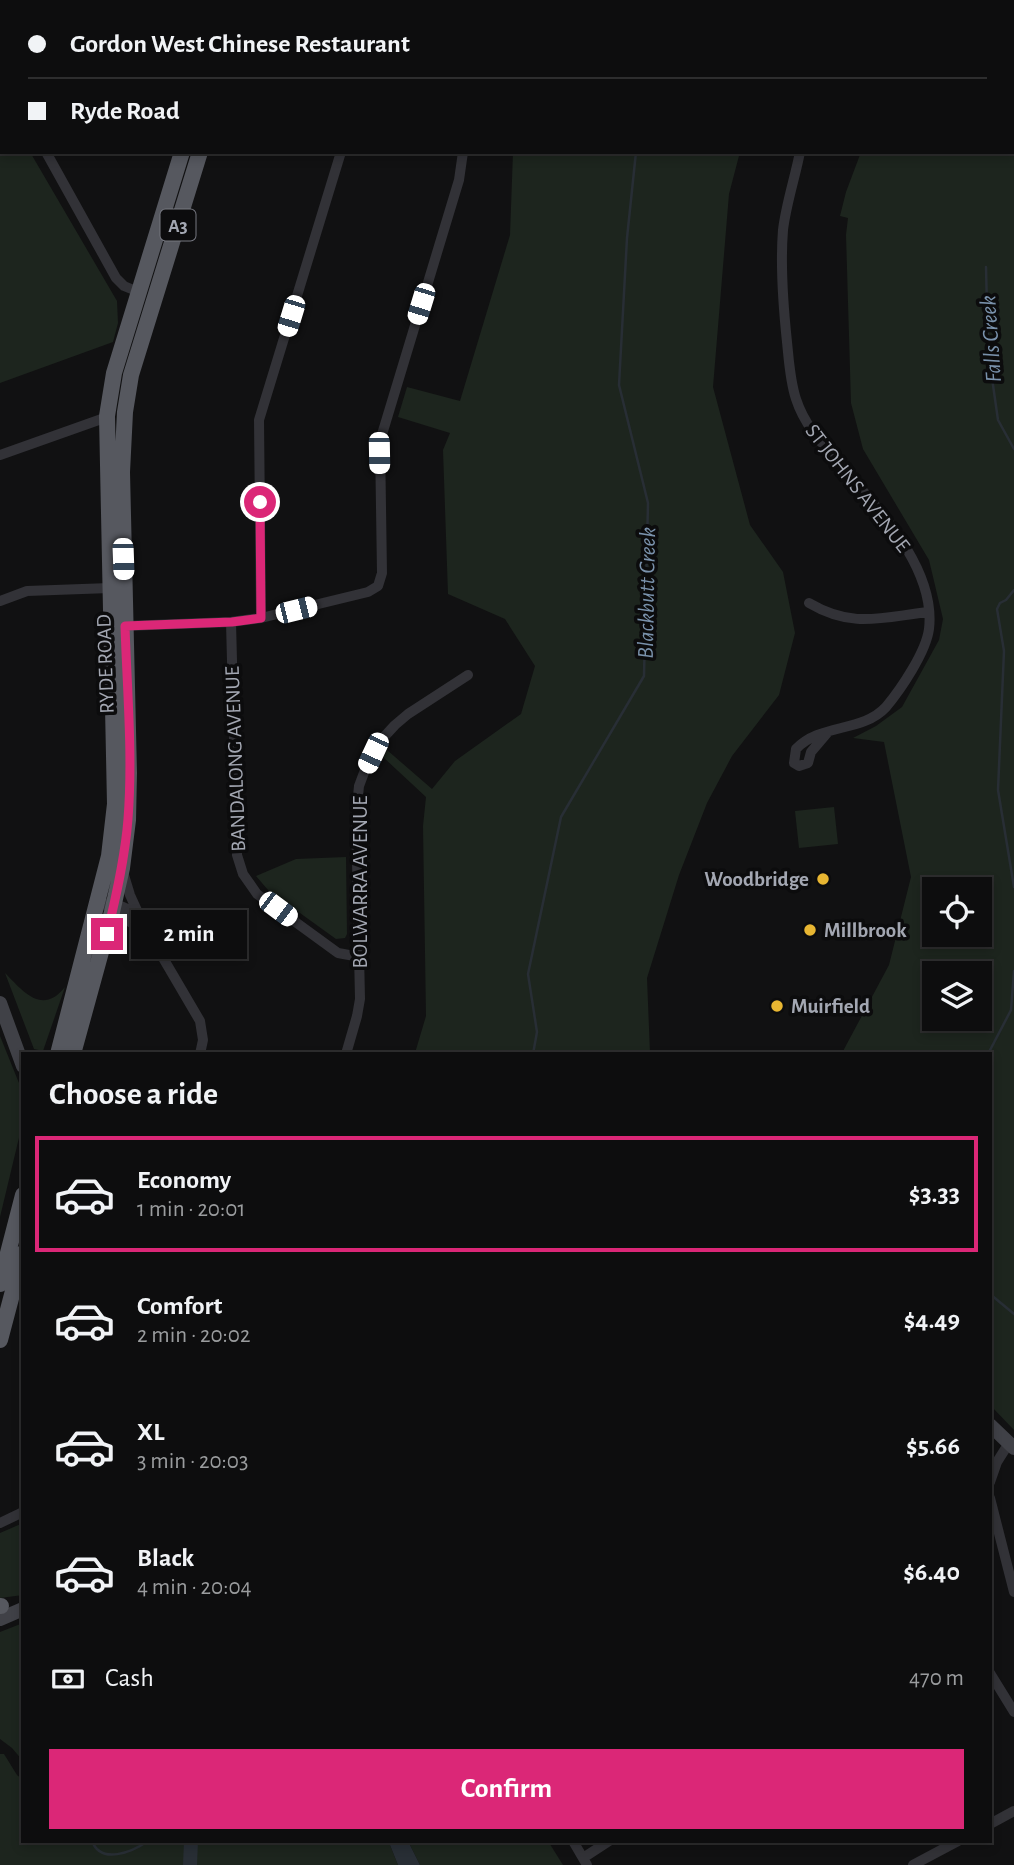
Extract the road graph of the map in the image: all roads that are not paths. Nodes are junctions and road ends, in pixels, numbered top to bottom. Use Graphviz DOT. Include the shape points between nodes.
graph roads {
  1 [pos="47,154"];
  2 [pos="181,154"];
  3 [pos="199,154"];
  4 [pos="340,154"];
  5 [pos="463,154"];
  6 [pos="800,154"];
  7 [pos="138,293"];
  8 [pos="155,297"];
  9 [pos="124,412"];
  10 [pos="107,416"];
  11 [pos="0,455"];
  12 [pos="110,589"];
  13 [pos="0,601"];
  14 [pos="809,603"];
  15 [pos="929,612"];
  16 [pos="261,618"];
  17 [pos="232,622"];
  18 [pos="125,626"];
  19 [pos="468,675"];
  20 [pos="828,732"];
  21 [pos="122,868"];
  22 [pos="108,905"];
  23 [pos="141,917"];
  24 [pos="149,934"];
  25 [pos="360,957"];
  26 [pos="0,1003"];
  27 [pos="59,1052"];
  28 [pos="73,1052"];
  29 [pos="200,1052"];
  30 [pos="347,1052"];
  31 [pos="21,1057"];
  32 [pos="21,1203"];
  33 [pos="21,1261"];
  34 [pos="0,1284"];
  35 [pos="0,1340"];
  36 [pos="992,1427"];
  37 [pos="1011,1446"];
  38 [pos="992,1476"];
  39 [pos="992,1506"];
  40 [pos="21,1513"];
  41 [pos="0,1523"];
  42 [pos="1014,1592"];
  43 [pos="21,1603"];
  44 [pos="0,1609"];
  45 [pos="21,1609"];
  46 [pos="992,1676"];
  47 [pos="1014,1712"];
  48 [pos="1014,1811"];
  49 [pos="992,1823"];
  50 [pos="574,1843"];
  51 [pos="607,1843"];
  52 [pos="954,1843"];
  53 [pos="585,1861"];
  54 [pos="914,1865"];
  1 -- 7 [label="street" via="116,278"];
  2 -- 7 [label="highway, RYDE ROAD / A3"];
  3 -- 8 [label="highway, RYDE ROAD / A3"];
  4 -- 16 [label="street" via="260,420"];
  5 -- 16 [label="street" via="459,180 380,441 381,580 368,593"];
  6 -- 15 [label="street, ST JOHNS AVENUE" via="783,228 782,265 796,399 812,432 902,540"];
  7 -- 8 [label="street"];
  7 -- 10 [label="highway, RYDE ROAD / A3" via="114,373"];
  8 -- 9 [label="highway, RYDE ROAD / A3"];
  9 -- 10 [label="street"];
  9 -- 18 [label="highway, RYDE ROAD / A3"];
  10 -- 11 [label="street"];
  10 -- 12 [label="highway, RYDE ROAD / A3"];
  12 -- 13 [label="street" via="27,591"];
  12 -- 22 [label="highway, RYDE ROAD / A3" via="115,804"];
  14 -- 15 [label="street" via="851,620"];
  15 -- 20 [label="street, ST JOHNS AVENUE" via="922,650 886,707 873,718"];
  16 -- 17 [label="street"];
  17 -- 18 [label="street"];
  17 -- 25 [label="street, BANDALONG AVENUE" via="237,855 243,874 257,894 338,954"];
  18 -- 21 [label="highway, RYDE ROAD / A3" via="129,792"];
  19 -- 25 [label="street, BOLWARRA AVENUE" via="395,725 365,770 356,817"];
  21 -- 22 [label="highway, RYDE ROAD / A3"];
  21 -- 23 [label="street"];
  22 -- 23 [label="street"];
  22 -- 24 [label="street"];
  22 -- 27 [label="highway, RYDE ROAD / A3"];
  22 -- 28 [label="highway, RYDE ROAD / A3"];
  23 -- 24 [label="street"];
  24 -- 29 [label="street" via="200,1021"];
  25 -- 30 [label="street, BOLWARRA AVENUE" via="357,1016"];
  26 -- 31 [label="main road"];
  32 -- 34 [label="highway"];
  33 -- 35 [label="highway"];
  36 -- 37 [label="main road"];
  37 -- 38 [label="street"];
  39 -- 42 [label="street"];
  40 -- 41 [label="street"];
  43 -- 44 [label="main road"];
  44 -- 45 [label="main road"];
  46 -- 47 [label="street"];
  48 -- 49 [label="street"];
  50 -- 53 [label="street"];
  51 -- 53 [label="street"];
  52 -- 54 [label="street"];
}
